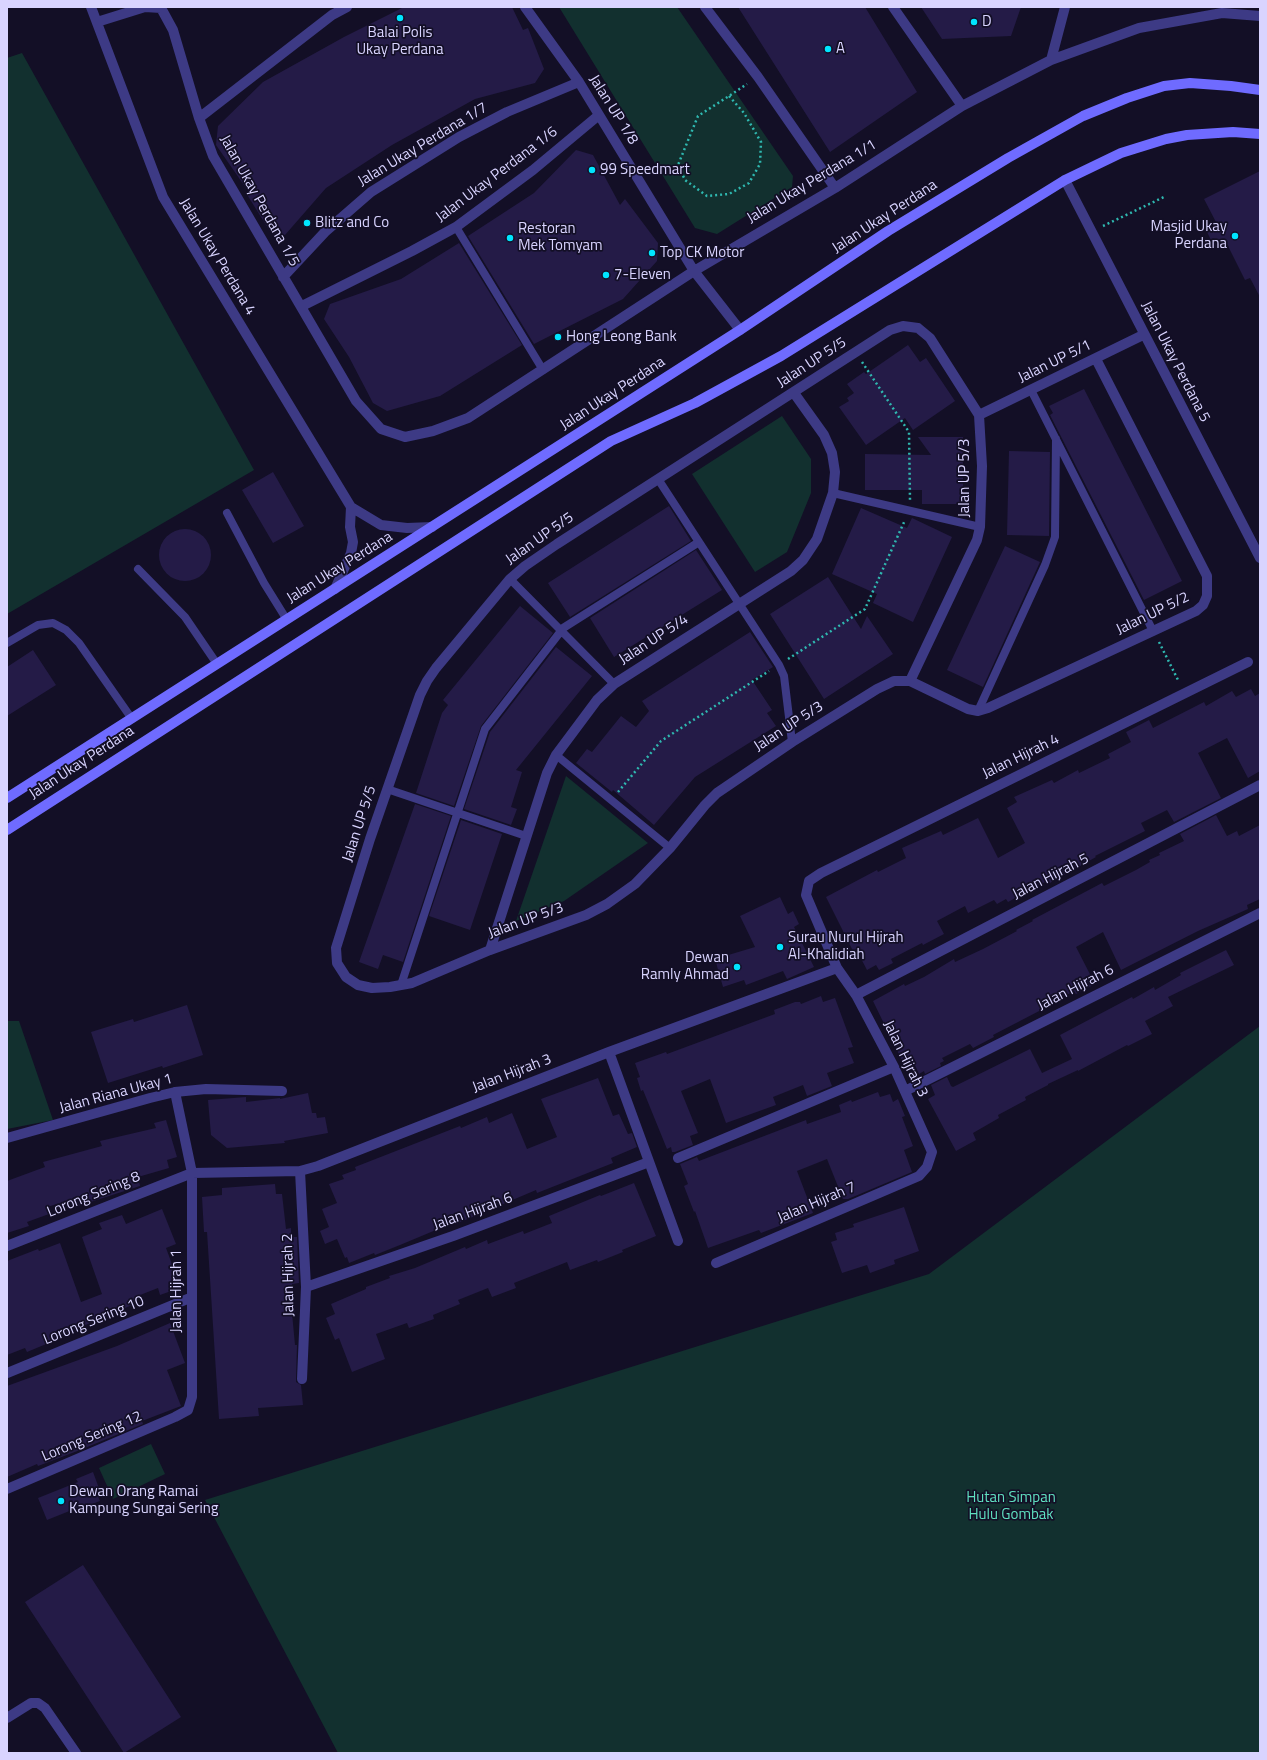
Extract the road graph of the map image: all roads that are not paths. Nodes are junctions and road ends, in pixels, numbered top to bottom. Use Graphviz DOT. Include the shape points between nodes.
graph roads {
  1 [pos="91,7"];
  2 [pos="347,7"];
  3 [pos="525,7"];
  4 [pos="705,7"];
  5 [pos="893,7"];
  6 [pos="1065,7"];
  7 [pos="1223,10"];
  8 [pos="1260,16"];
  9 [pos="97,22"];
  10 [pos="1052,60"];
  11 [pos="579,82"];
  12 [pos="1260,90"];
  13 [pos="962,106"];
  14 [pos="600,115"];
  15 [pos="199,118"];
  16 [pos="1260,134"];
  17 [pos="1065,180"];
  18 [pos="835,188"];
  19 [pos="456,227"];
  20 [pos="694,271"];
  21 [pos="283,277"];
  22 [pos="302,306"];
  23 [pos="903,326"];
  24 [pos="740,330"];
  25 [pos="1144,334"];
  26 [pos="1096,359"];
  27 [pos="543,370"];
  28 [pos="1031,390"];
  29 [pos="794,393"];
  30 [pos="979,415"];
  31 [pos="405,437"];
  32 [pos="1056,439"];
  33 [pos="658,480"];
  34 [pos="833,492"];
  35 [pos="352,507"];
  36 [pos="227,513"];
  37 [pos="432,527"];
  38 [pos="980,527"];
  39 [pos="699,542"];
  40 [pos="1260,558"];
  41 [pos="138,569"];
  42 [pos="510,579"];
  43 [pos="335,589"];
  44 [pos="739,604"];
  45 [pos="287,620"];
  46 [pos="560,630"];
  47 [pos="1153,631"];
  48 [pos="7,643"];
  49 [pos="1248,662"];
  50 [pos="217,664"];
  51 [pos="910,681"];
  52 [pos="614,684"];
  53 [pos="978,711"];
  54 [pos="132,719"];
  55 [pos="792,742"];
  56 [pos="556,756"];
  57 [pos="1260,785"];
  58 [pos="388,789"];
  59 [pos="7,798"];
  60 [pos="458,813"];
  61 [pos="7,830"];
  62 [pos="526,836"];
  63 [pos="670,848"];
  64 [pos="809,881"];
  65 [pos="1260,912"];
  66 [pos="490,950"];
  67 [pos="837,968"];
  68 [pos="346,977"];
  69 [pos="401,985"];
  70 [pos="856,995"];
  71 [pos="609,1052"];
  72 [pos="894,1067"];
  73 [pos="282,1091"];
  74 [pos="905,1091"];
  75 [pos="175,1092"];
  76 [pos="7,1138"];
  77 [pos="678,1158"];
  78 [pos="649,1162"];
  79 [pos="927,1167"];
  80 [pos="300,1170"];
  81 [pos="192,1173"];
  82 [pos="678,1240"];
  83 [pos="7,1246"];
  84 [pos="716,1263"];
  85 [pos="306,1287"];
  86 [pos="192,1297"];
  87 [pos="7,1372"];
  88 [pos="302,1379"];
  89 [pos="188,1410"];
  90 [pos="7,1489"];
  91 [pos="7,1718"];
  92 [pos="76,1753"];
  1 -- 9 [label="street, Jalan Ukay Perdana 4"];
  2 -- 15 [label="street" via="332,15"];
  3 -- 11 [label="street, Jalan UP 1/8"];
  4 -- 18 [label="street" via="758,77"];
  5 -- 13 [label="street"];
  6 -- 10 [label="street"];
  7 -- 8 [label="street, Jalan Ukay Perdana 1/1"];
  7 -- 10 [label="street, Jalan Ukay Perdana 1/1" via="1140,28"];
  9 -- 15 [label="street, Jalan Ukay Perdana 1/5" via="144,7 161,8 173,30"];
  9 -- 35 [label="street, Jalan Ukay Perdana 4" via="163,197"];
  10 -- 13 [label="street, Jalan Ukay Perdana 1/1"];
  11 -- 14 [label="street, Jalan UP 1/8"];
  11 -- 21 [label="street, Jalan Ukay Perdana 1/7" via="507,112 459,137 371,192 325,232"];
  12 -- 24 [label="street, Jalan Ukay Perdana" via="1190,84 1164,86 1083,116 895,227"];
  13 -- 18 [label="street, Jalan Ukay Perdana 1/1"];
  14 -- 19 [label="street, Jalan Ukay Perdana 1/6" via="534,170"];
  14 -- 20 [label="street, Jalan UP 1/8"];
  15 -- 21 [label="street, Jalan Ukay Perdana 1/5" via="213,156"];
  16 -- 17 [label="street, Jalan Ukay Perdana" via="1233,132 1166,139 1121,153"];
  17 -- 25 [label="street, Jalan Ukay Perdana 5"];
  17 -- 61 [label="street, Jalan Ukay Perdana" via="781,356 695,404 611,441"];
  18 -- 20 [label="street, Jalan Ukay Perdana 1/1"];
  19 -- 22 [label="street, Jalan Ukay Perdana 1/6"];
  19 -- 27 [label="lane"];
  20 -- 24 [label="street, Jalan UP 1/8"];
  20 -- 27 [label="street, Jalan Ukay Perdana 1/1"];
  21 -- 22 [label="street, Jalan Ukay Perdana 1/5"];
  22 -- 31 [label="street, Jalan Ukay Perdana 1/5" via="356,401 381,429"];
  23 -- 29 [label="street, Jalan UP 5/5" via="890,330"];
  23 -- 30 [label="street, Jalan UP 5/3" via="918,328 930,338"];
  24 -- 37 [label="street, Jalan Ukay Perdana"];
  25 -- 26 [label="street, Jalan UP 5/1"];
  25 -- 40 [label="street, Jalan Ukay Perdana 5"];
  26 -- 28 [label="street, Jalan UP 5/1"];
  26 -- 47 [label="street, Jalan UP 5/2" via="1207,576 1207,596 1203,605 1196,611"];
  27 -- 31 [label="street, Jalan Ukay Perdana 1/1" via="468,418 433,431"];
  28 -- 30 [label="street, Jalan UP 5/1"];
  28 -- 32 [label="lane"];
  29 -- 33 [label="street, Jalan UP 5/5"];
  29 -- 34 [label="street, Jalan UP 5/4" via="824,435 832,453 835,472"];
  30 -- 38 [label="street, Jalan UP 5/3" via="982,466"];
  32 -- 47 [label="lane"];
  32 -- 53 [label="lane" via="1055,538 1046,564"];
  33 -- 39 [label="lane"];
  33 -- 42 [label="street, Jalan UP 5/5" via="557,544"];
  34 -- 38 [label="lane"];
  34 -- 44 [label="street, Jalan UP 5/4" via="817,539 803,560 791,571"];
  35 -- 37 [label="street, Jalan Ukay Perdana 4" via="381,525"];
  35 -- 43 [label="street" via="351,553"];
  36 -- 45 [label="lane"];
  37 -- 43 [label="street, Jalan Ukay Perdana"];
  38 -- 51 [label="street, Jalan UP 5/3" via="972,552"];
  39 -- 44 [label="lane"];
  39 -- 46 [label="lane"];
  41 -- 50 [label="lane" via="185,618"];
  42 -- 46 [label="lane"];
  42 -- 58 [label="street, Jalan UP 5/5" via="427,681 408,726"];
  43 -- 45 [label="street, Jalan Ukay Perdana"];
  44 -- 52 [label="street, Jalan UP 5/4"];
  44 -- 55 [label="lane" via="784,676"];
  45 -- 50 [label="street, Jalan Ukay Perdana"];
  46 -- 52 [label="lane"];
  46 -- 60 [label="lane" via="485,729"];
  47 -- 53 [label="street, Jalan UP 5/2"];
  48 -- 54 [label="lane" via="38,625 53,623 66,630 79,643"];
  49 -- 64 [label="street, Jalan Hijrah 4"];
  50 -- 54 [label="street, Jalan Ukay Perdana"];
  51 -- 53 [label="street" via="968,709"];
  51 -- 55 [label="street, Jalan UP 5/3" via="894,681 876,689"];
  52 -- 56 [label="street, Jalan UP 5/4" via="597,700"];
  54 -- 59 [label="street, Jalan Ukay Perdana"];
  55 -- 63 [label="street, Jalan UP 5/3" via="718,793"];
  56 -- 62 [label="street, Jalan UP 5/4" via="547,773"];
  56 -- 63 [label="lane"];
  57 -- 70 [label="street, Jalan Hijrah 5"];
  58 -- 60 [label="lane"];
  58 -- 68 [label="street, Jalan UP 5/5" via="336,948 336,963"];
  60 -- 62 [label="lane"];
  60 -- 69 [label="lane"];
  62 -- 66 [label="street, Jalan UP 5/4"];
  63 -- 66 [label="street, Jalan UP 5/3" via="635,884 607,904 586,915"];
  64 -- 67 [label="street, Jalan Hijrah 3" via="806,895"];
  65 -- 74 [label="street, Jalan Hijrah 6"];
  66 -- 69 [label="street, Jalan UP 5/3" via="412,983"];
  67 -- 70 [label="street, Jalan Hijrah 3"];
  67 -- 71 [label="street, Jalan Hijrah 3"];
  68 -- 69 [label="street, Jalan UP 5/3" via="358,985 372,988"];
  70 -- 72 [label="street, Jalan Hijrah 3"];
  71 -- 78 [label="street"];
  71 -- 80 [label="street, Jalan Hijrah 3" via="318,1166"];
  72 -- 74 [label="street, Jalan Hijrah 3"];
  72 -- 77 [label="street"];
  73 -- 75 [label="street, Jalan Riana Ukay 1" via="206,1089"];
  74 -- 79 [label="street, Jalan Hijrah 3" via="932,1152"];
  75 -- 76 [label="street, Jalan Riana Ukay 1"];
  75 -- 81 [label="street, Jalan Hijrah 1"];
  78 -- 82 [label="street"];
  78 -- 85 [label="street, Jalan Hijrah 6" via="453,1236"];
  79 -- 84 [label="street, Jalan Hijrah 7" via="919,1176"];
  80 -- 81 [label="street, Jalan Hijrah 3"];
  80 -- 85 [label="street, Jalan Hijrah 2"];
  81 -- 83 [label="street, Lorong Sering 8"];
  81 -- 86 [label="street, Jalan Hijrah 1"];
  85 -- 88 [label="street, Jalan Hijrah 2"];
  86 -- 87 [label="street, Lorong Sering 10"];
  86 -- 89 [label="street, Jalan Hijrah 1" via="192,1397"];
  89 -- 90 [label="street, Lorong Sering 12"];
  91 -- 92 [label="street" via="31,1703 38,1703 45,1708"];
}
